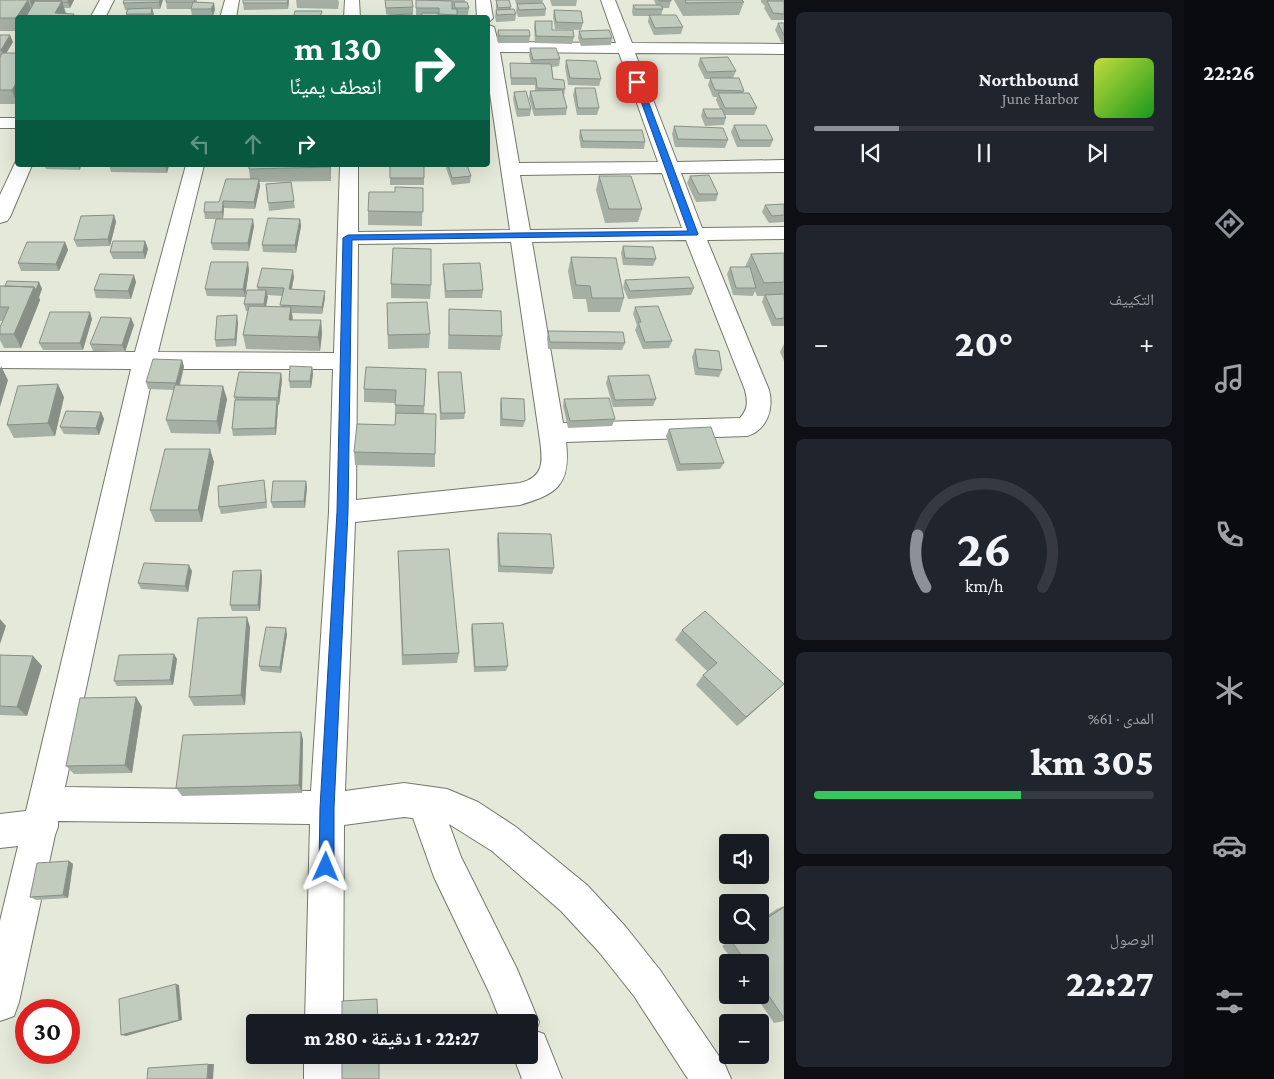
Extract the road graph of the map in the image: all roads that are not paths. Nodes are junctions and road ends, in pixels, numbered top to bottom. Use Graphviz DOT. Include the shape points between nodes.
graph roads {
  1 [pos="106,0"];
  2 [pos="232,0"];
  3 [pos="352,0"];
  4 [pos="482,0"];
  5 [pos="608,0"];
  6 [pos="98,15"];
  7 [pos="229,15"];
  8 [pos="352,15"];
  9 [pos="484,15"];
  10 [pos="490,42"];
  11 [pos="624,47"];
  12 [pos="784,49"];
  13 [pos="490,54"];
  14 [pos="0,123"];
  15 [pos="15,123"];
  16 [pos="784,166"];
  17 [pos="22,167"];
  18 [pos="194,167"];
  19 [pos="349,167"];
  20 [pos="669,168"];
  21 [pos="509,169"];
  22 [pos="0,217"];
  23 [pos="784,233"];
  24 [pos="694,234"];
  25 [pos="520,236"];
  26 [pos="348,238"];
  27 [pos="0,360"];
  28 [pos="144,360"];
  29 [pos="345,361"];
  30 [pos="552,433"];
  31 [pos="342,512"];
  32 [pos="424,802"];
  33 [pos="327,808"];
  34 [pos="42,816"];
  35 [pos="0,831"];
  36 [pos="0,1002"];
  37 [pos="324,1014"];
  38 [pos="517,1014"];
  39 [pos="324,1064"];
  40 [pos="536,1064"];
  41 [pos="324,1079"];
  42 [pos="542,1079"];
  43 [pos="711,1079"];
  1 -- 6 [label="street"];
  2 -- 7 [label="street"];
  3 -- 8 [label="street"];
  4 -- 9 [label="street"];
  5 -- 11 [label="street"];
  10 -- 11 [label="street"];
  11 -- 12 [label="street"];
  11 -- 20 [label="street"];
  13 -- 21 [label="street"];
  14 -- 15 [label="street"];
  16 -- 20 [label="street"];
  17 -- 22 [label="street"];
  18 -- 28 [label="street"];
  19 -- 26 [label="street"];
  20 -- 21 [label="street"];
  20 -- 24 [label="street"];
  21 -- 25 [label="street"];
  23 -- 24 [label="street"];
  24 -- 25 [label="street"];
  24 -- 30 [label="street" via="757,390 761,406 756,416 747,426"];
  25 -- 26 [label="street"];
  25 -- 30 [label="street"];
  26 -- 29 [label="street"];
  27 -- 28 [label="street"];
  28 -- 29 [label="street"];
  28 -- 34 [label="street"];
  29 -- 31 [label="street"];
  30 -- 31 [label="street" via="553,466 549,479 540,488 520,494"];
  31 -- 33 [label="street"];
  32 -- 33 [label="street" via="404,800 352,808"];
  32 -- 38 [label="street" via="446,865"];
  32 -- 43 [label="street" via="447,806 484,825 574,898 647,983"];
  33 -- 34 [label="street"];
  33 -- 37 [label="street"];
  34 -- 35 [label="street"];
  34 -- 36 [label="street"];
  39 -- 41 [label="street"];
  40 -- 42 [label="street"];
}
